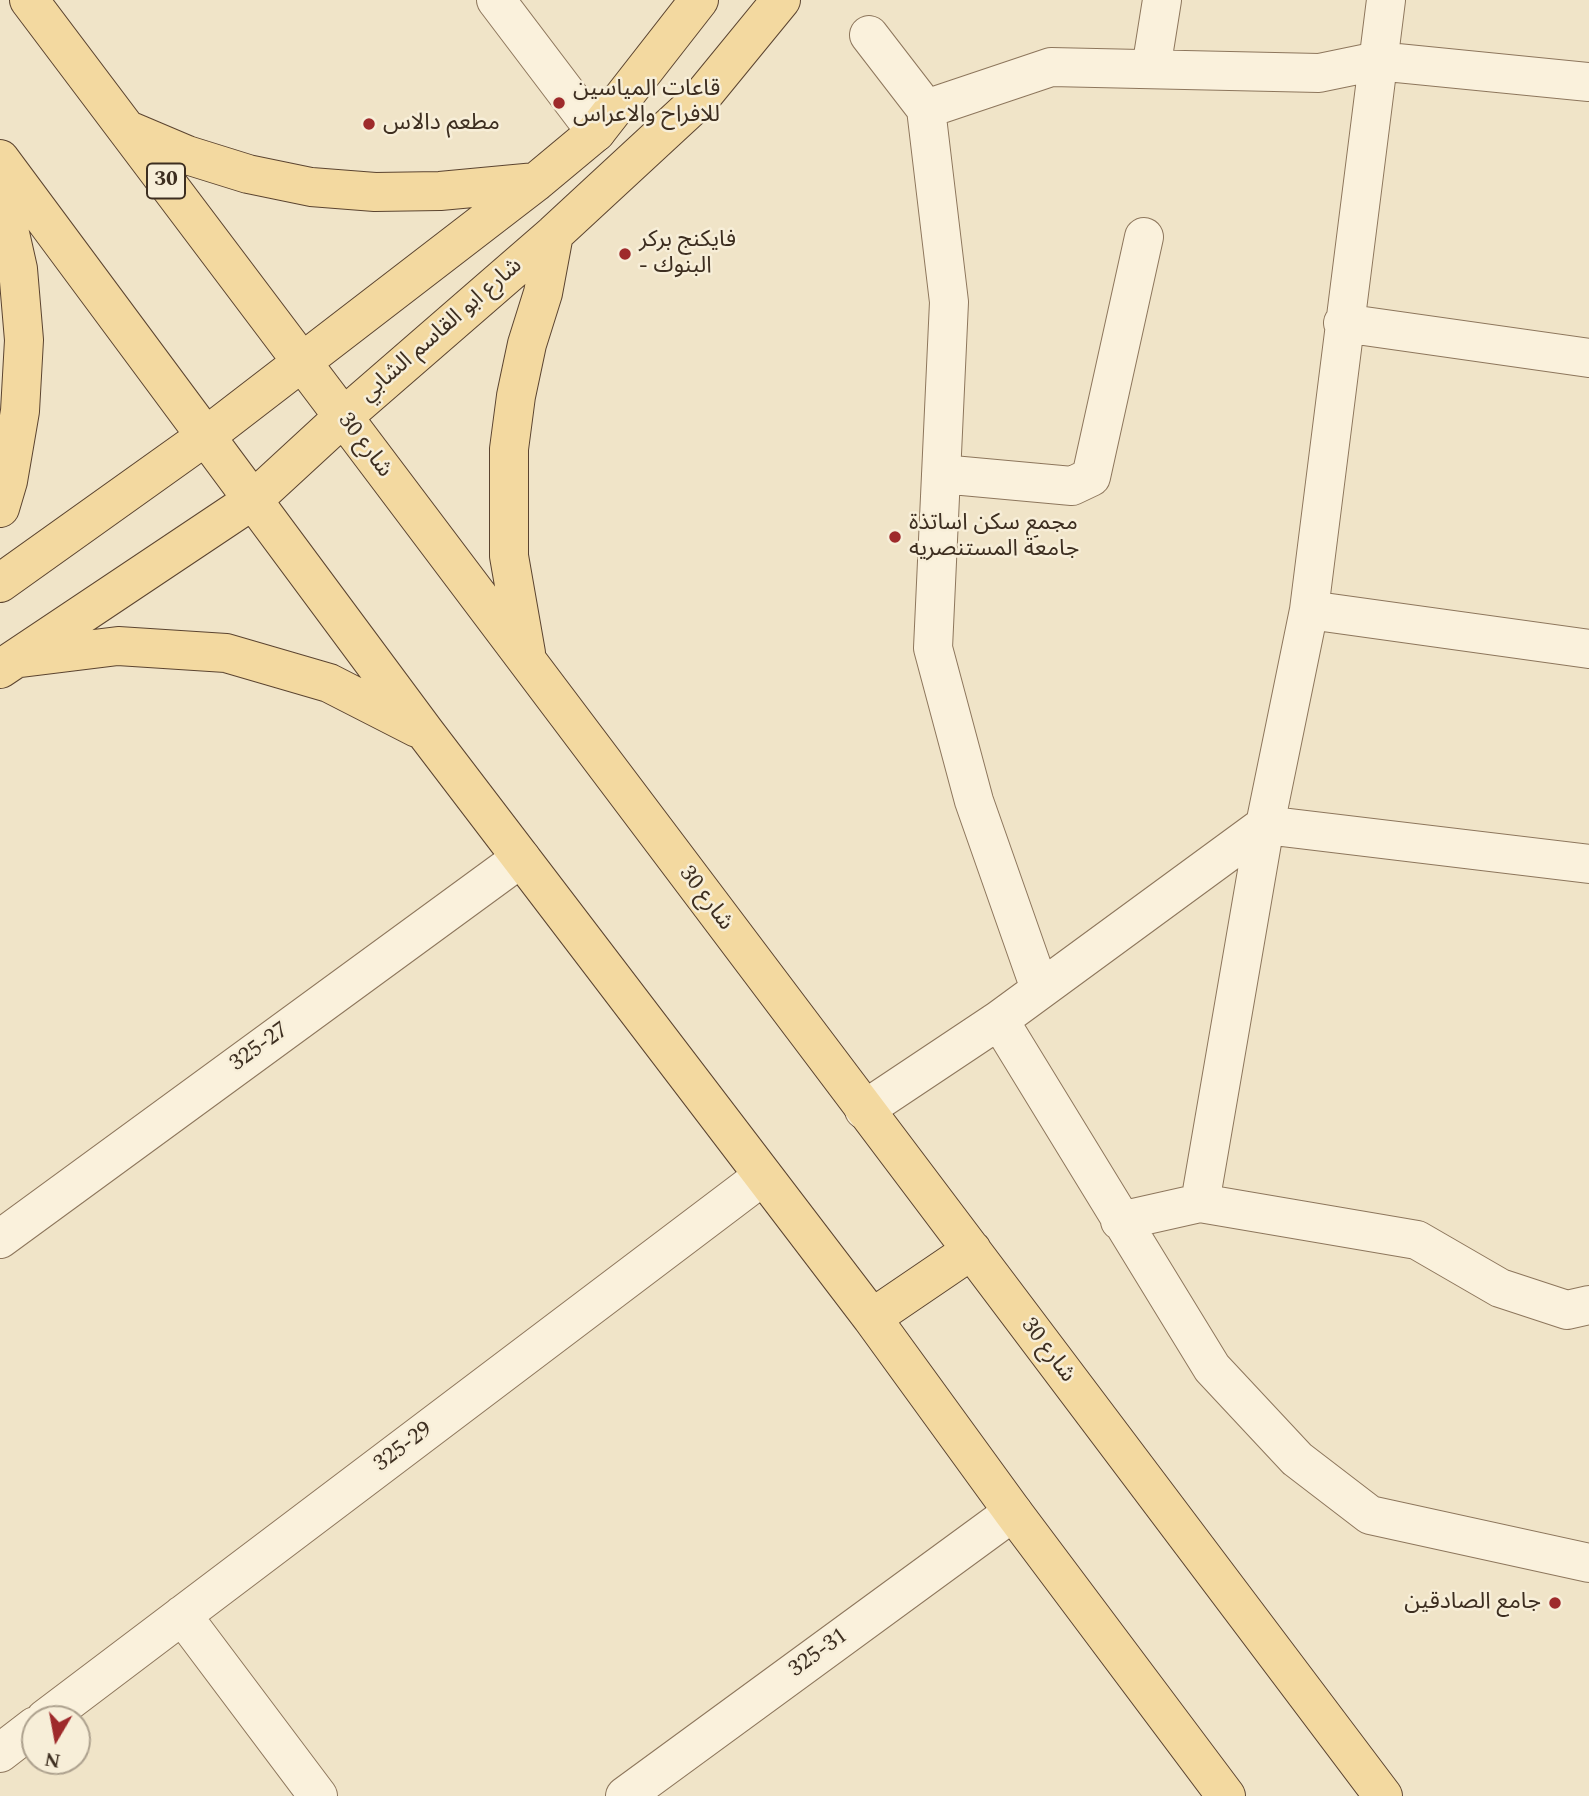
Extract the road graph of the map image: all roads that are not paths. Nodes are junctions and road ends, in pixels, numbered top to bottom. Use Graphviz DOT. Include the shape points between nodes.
graph roads {
  1 [pos="29,0"];
  2 [pos="496,0"];
  3 [pos="699,0"];
  4 [pos="781,0"];
  5 [pos="1162,0"];
  6 [pos="1386,0"];
  7 [pos="869,35"];
  8 [pos="1377,61"];
  9 [pos="1151,69"];
  10 [pos="1589,82"];
  11 [pos="926,109"];
  12 [pos="128,130"];
  13 [pos="596,132"];
  14 [pos="0,159"];
  15 [pos="536,182"];
  16 [pos="0,189"];
  17 [pos="554,234"];
  18 [pos="1144,237"];
  19 [pos="1343,323"];
  20 [pos="1589,358"];
  21 [pos="302,363"];
  22 [pos="342,418"];
  23 [pos="206,436"];
  24 [pos="941,474"];
  25 [pos="253,500"];
  26 [pos="0,508"];
  27 [pos="0,583"];
  28 [pos="1309,610"];
  29 [pos="1589,649"];
  30 [pos="527,662"];
  31 [pos="6,664"];
  32 [pos="425,733"];
  33 [pos="1265,825"];
  34 [pos="521,858"];
  35 [pos="1589,864"];
  36 [pos="1040,989"];
  37 [pos="999,1020"];
  38 [pos="864,1110"];
  39 [pos="763,1176"];
  40 [pos="1199,1203"];
  41 [pos="1120,1221"];
  42 [pos="0,1239"];
  43 [pos="972,1250"];
  44 [pos="1589,1305"];
  45 [pos="872,1318"];
  46 [pos="1013,1512"];
  47 [pos="1589,1563"];
  48 [pos="182,1615"];
  49 [pos="63,1705"];
  50 [pos="21,1737"];
  51 [pos="0,1753"];
  52 [pos="318,1796"];
  53 [pos="625,1796"];
  54 [pos="1226,1796"];
  55 [pos="1383,1796"];
  1 -- 12 [label="main road, شارع 30 / 30"];
  2 -- 13 [label="street"];
  3 -- 13 [label="main road"];
  4 -- 17 [label="main road, شارع ابو القاسم الشابي" via="701,99"];
  5 -- 9 [label="street"];
  6 -- 8 [label="street"];
  7 -- 11 [label="street"];
  8 -- 9 [label="street" via="1319,73"];
  8 -- 10 [label="street"];
  8 -- 19 [label="street"];
  9 -- 11 [label="street" via="1051,67"];
  11 -- 24 [label="street" via="949,302"];
  12 -- 15 [label="main road" via="211,163 311,187 440,191"];
  12 -- 21 [label="main road, شارع 30 / 30"];
  13 -- 15 [label="main road"];
  14 -- 23 [label="main road"];
  15 -- 21 [label="main road"];
  16 -- 26 [label="main road" via="18,269 24,340 20,411"];
  17 -- 22 [label="main road, شارع ابو القاسم الشابي"];
  17 -- 30 [label="main road" via="516,396 509,449 509,556"];
  18 -- 24 [label="street" via="1091,477 1072,486"];
  19 -- 20 [label="street"];
  19 -- 28 [label="street"];
  21 -- 22 [label="main road, شارع 30 / 30"];
  21 -- 23 [label="main road"];
  22 -- 25 [label="main road, شارع ابو القاسم الشابي"];
  22 -- 30 [label="main road, شارع 30 / 30"];
  23 -- 25 [label="main road"];
  23 -- 27 [label="main road"];
  24 -- 36 [label="street" via="933,648 974,801"];
  25 -- 31 [label="main road, شارع ابو القاسم الشابي"];
  25 -- 32 [label="main road"];
  28 -- 29 [label="street"];
  28 -- 33 [label="street"];
  30 -- 38 [label="main road, شارع 30 / 30"];
  31 -- 32 [label="main road" via="118,646 226,653 330,683"];
  32 -- 34 [label="main road"];
  33 -- 35 [label="street"];
  33 -- 36 [label="street"];
  33 -- 40 [label="street"];
  34 -- 39 [label="main road"];
  34 -- 42 [label="street, 325-27"];
  36 -- 37 [label="street"];
  37 -- 38 [label="street"];
  37 -- 41 [label="street"];
  38 -- 43 [label="main road, شارع 30 / 30"];
  39 -- 45 [label="main road"];
  39 -- 48 [label="street, 325-29"];
  40 -- 41 [label="street"];
  40 -- 44 [label="street" via="1417,1240 1500,1288 1567,1310"];
  41 -- 47 [label="street" via="1212,1368 1297,1460 1370,1515"];
  43 -- 45 [label="main road"];
  43 -- 55 [label="main road, شارع 30 / 30"];
  45 -- 46 [label="main road"];
  46 -- 53 [label="street, 325-31"];
  46 -- 54 [label="main road"];
  48 -- 49 [label="street, 325-29"];
  48 -- 52 [label="street"];
  50 -- 51 [label="street"];
}
